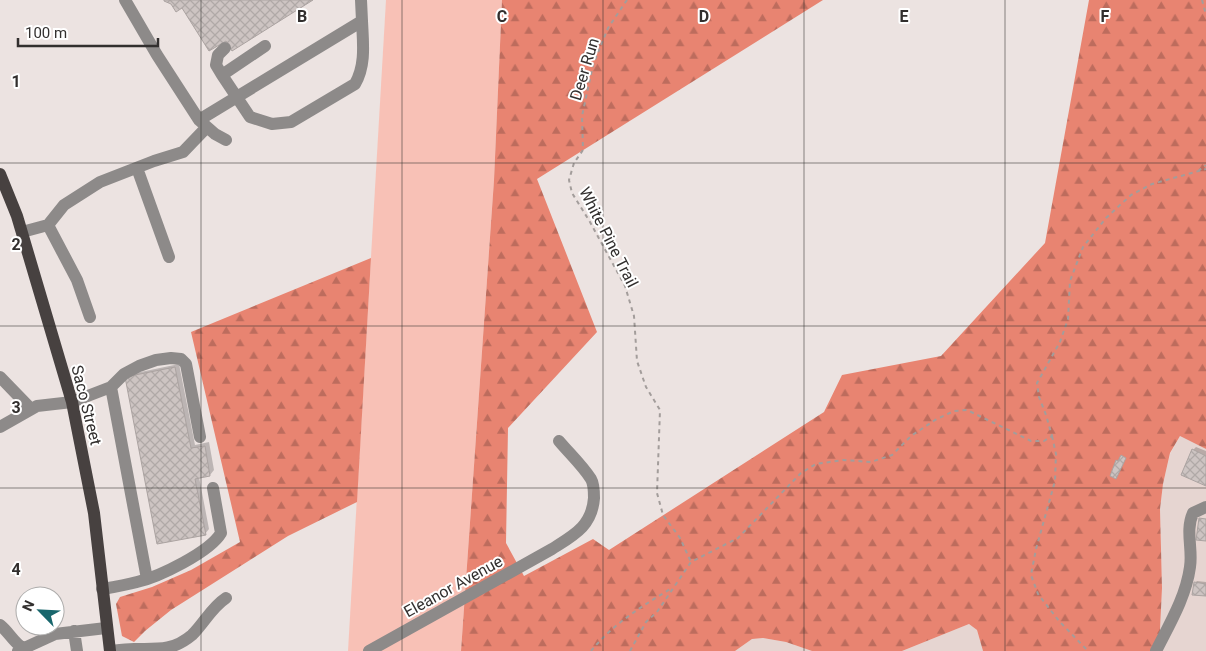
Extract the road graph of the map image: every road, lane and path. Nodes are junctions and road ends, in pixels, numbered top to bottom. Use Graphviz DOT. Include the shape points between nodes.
graph roads {
  1 [pos="124,0"];
  2 [pos="361,0"];
  3 [pos="627,0"];
  4 [pos="1202,0"];
  5 [pos="1206,15"];
  6 [pos="362,21"];
  7 [pos="264,46"];
  8 [pos="225,48"];
  9 [pos="222,75"];
  10 [pos="236,96"];
  11 [pos="202,124"];
  12 [pos="226,140"];
  13 [pos="583,150"];
  14 [pos="1206,165"];
  15 [pos="137,168"];
  16 [pos="1206,170"];
  17 [pos="1198,172"];
  18 [pos="0,174"];
  19 [pos="48,225"];
  20 [pos="22,232"];
  21 [pos="168,258"];
  22 [pos="90,317"];
  23 [pos="0,376"];
  24 [pos="111,388"];
  25 [pos="72,402"];
  26 [pos="30,409"];
  27 [pos="0,427"];
  28 [pos="1052,436"];
  29 [pos="200,437"];
  30 [pos="559,440"];
  31 [pos="213,488"];
  32 [pos="1206,507"];
  33 [pos="691,562"];
  34 [pos="147,579"];
  35 [pos="674,587"];
  36 [pos="102,589"];
  37 [pos="226,598"];
  38 [pos="0,625"];
  39 [pos="106,628"];
  40 [pos="74,631"];
  41 [pos="21,649"];
  42 [pos="77,651"];
  43 [pos="110,651"];
  44 [pos="369,651"];
  45 [pos="592,651"];
  46 [pos="630,651"];
  47 [pos="1088,651"];
  48 [pos="1156,651"];
  1 -- 11 [label="street"];
  2 -- 6 [label="street"];
  3 -- 13 [label="path, Deer Run" via="608,28 593,65 582,116"];
  4 -- 5 [label="path"];
  6 -- 10 [label="street"];
  6 -- 10 [label="street" via="363,58 355,84 291,122 272,124 250,116"];
  7 -- 9 [label="street"];
  8 -- 9 [label="street" via="218,55 216,65"];
  9 -- 10 [label="street"];
  10 -- 11 [label="street"];
  11 -- 12 [label="street"];
  11 -- 15 [label="street" via="183,152"];
  13 -- 33 [label="path, White Pine Trail" via="574,163 569,180 572,194 625,286 634,316 637,360 646,387 660,410 657,494 663,515 680,538"];
  14 -- 17 [label="path"];
  15 -- 19 [label="street" via="100,182 64,205"];
  15 -- 21 [label="street"];
  16 -- 17 [label="path"];
  17 -- 28 [label="path" via="1152,184 1131,195 1106,218 1083,247 1070,281 1068,318 1060,342 1038,383 1039,397"];
  18 -- 20 [label="main road, Saco Street"];
  19 -- 20 [label="street"];
  19 -- 22 [label="street" via="77,280"];
  20 -- 25 [label="main road, Saco Street"];
  23 -- 26 [label="street"];
  24 -- 25 [label="street"];
  24 -- 29 [label="street" via="124,374 139,366 181,358 186,364"];
  24 -- 34 [label="street"];
  25 -- 26 [label="street" via="44,404"];
  25 -- 36 [label="main road, Saco Street" via="94,513"];
  26 -- 27 [label="street"];
  28 -- 33 [label="path" via="1044,441 1031,441 967,410 954,411 911,436 892,455 871,462 843,460 816,464 801,473 738,538"];
  28 -- 47 [label="path" via="1056,454 1055,480 1031,575 1038,594"];
  30 -- 44 [label="street, Eleanor Avenue" via="592,481 593,510 578,532"];
  31 -- 34 [label="street" via="221,533 218,538 190,559"];
  32 -- 48 [label="street" via="1193,513 1189,522 1191,565 1187,586"];
  33 -- 35 [label="path"];
  34 -- 36 [label="street"];
  35 -- 45 [label="path" via="616,625"];
  35 -- 46 [label="path" via="646,622"];
  36 -- 39 [label="main road, Saco Street"];
  37 -- 43 [label="street" via="191,636 174,648"];
  38 -- 41 [label="street"];
  39 -- 40 [label="street"];
  39 -- 43 [label="main road, Saco Street"];
  40 -- 41 [label="street" via="56,634"];
  40 -- 42 [label="street"];
}
